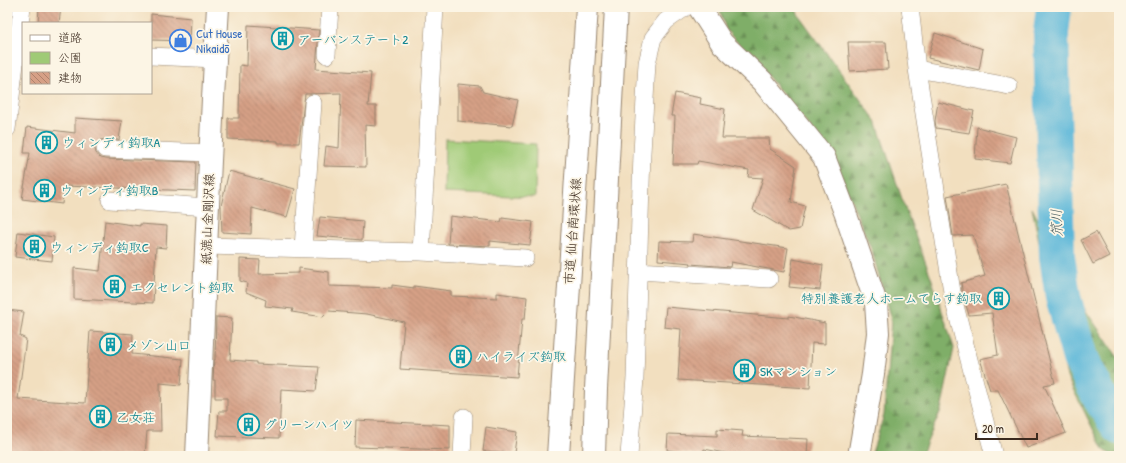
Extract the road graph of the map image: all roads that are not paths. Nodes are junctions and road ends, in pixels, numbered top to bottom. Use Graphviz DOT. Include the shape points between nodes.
graph roads {
  1 [pos="22,7"];
  2 [pos="218,7"];
  3 [pos="330,7"];
  4 [pos="435,7"];
  5 [pos="587,7"];
  6 [pos="616,7"];
  7 [pos="686,7"];
  8 [pos="700,7"];
  9 [pos="910,7"];
  10 [pos="327,55"];
  11 [pos="152,56"];
  12 [pos="215,59"];
  13 [pos="917,69"];
  14 [pos="1009,86"];
  15 [pos="313,103"];
  16 [pos="7,129"];
  17 [pos="105,149"];
  18 [pos="210,153"];
  19 [pos="110,200"];
  20 [pos="207,208"];
  21 [pos="206,246"];
  22 [pos="303,248"];
  23 [pos="421,252"];
  24 [pos="525,258"];
  25 [pos="638,271"];
  26 [pos="769,279"];
  27 [pos="464,417"];
  28 [pos="197,456"];
  29 [pos="462,456"];
  30 [pos="558,456"];
  31 [pos="594,456"];
  32 [pos="629,456"];
  33 [pos="859,456"];
  34 [pos="994,456"];
  1 -- 16 [label="street"];
  2 -- 12 [label="street, 紙漉山金剛沢線"];
  3 -- 10 [label="street"];
  4 -- 23 [label="street"];
  5 -- 30 [label="street, 市道 仙台南環状線"];
  6 -- 31 [label="street"];
  7 -- 25 [label="street" via="666,21 653,38 647,63"];
  8 -- 33 [label="street" via="722,43 762,81 824,157 845,212 876,303 878,333"];
  9 -- 13 [label="street"];
  11 -- 12 [label="street"];
  12 -- 18 [label="street, 紙漉山金剛沢線"];
  13 -- 14 [label="street"];
  13 -- 34 [label="street" via="953,298"];
  15 -- 22 [label="street"];
  17 -- 18 [label="street"];
  18 -- 20 [label="street, 紙漉山金剛沢線"];
  19 -- 20 [label="street"];
  20 -- 21 [label="street, 紙漉山金剛沢線"];
  21 -- 22 [label="street"];
  21 -- 28 [label="street, 紙漉山金剛沢線"];
  22 -- 23 [label="street"];
  23 -- 24 [label="street"];
  25 -- 26 [label="street"];
  25 -- 32 [label="street" via="635,378"];
  27 -- 29 [label="street"];
}
